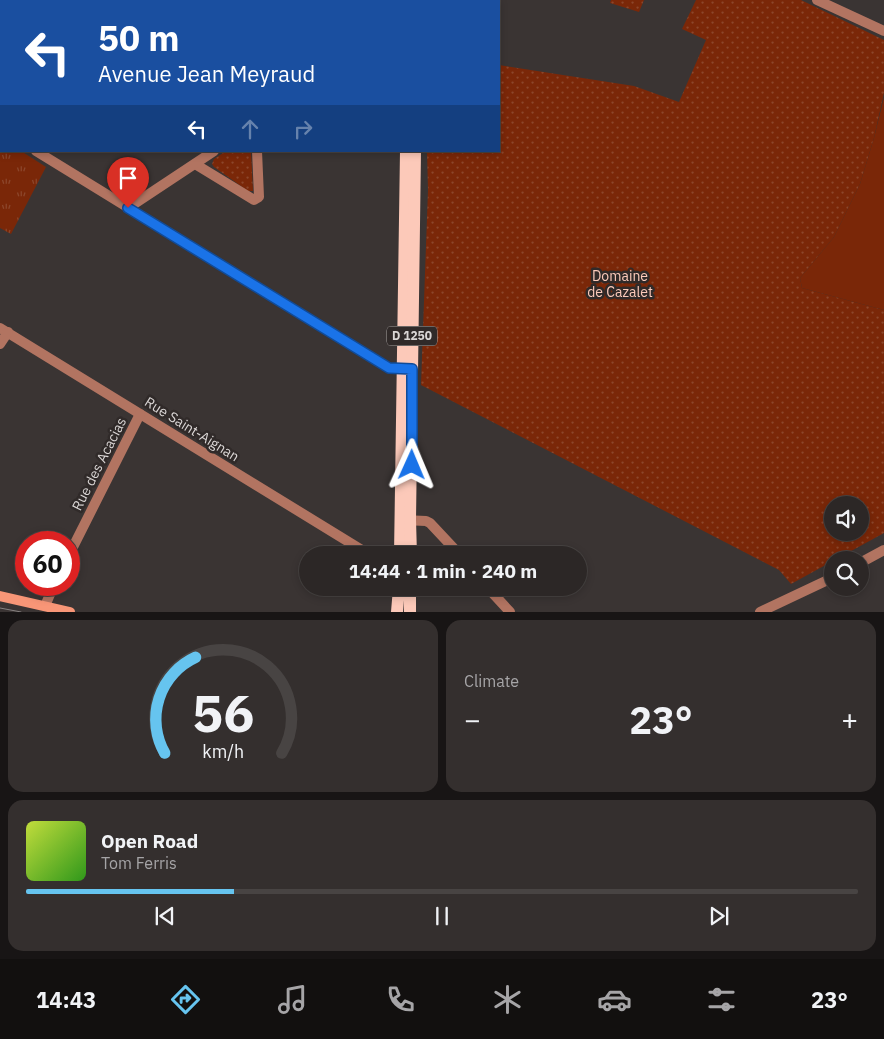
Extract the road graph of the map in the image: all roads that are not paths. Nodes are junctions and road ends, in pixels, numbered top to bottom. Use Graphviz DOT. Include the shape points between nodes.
graph roads {
  1 [pos="817,0"];
  2 [pos="884,31"];
  3 [pos="38,152"];
  4 [pos="213,152"];
  5 [pos="257,152"];
  6 [pos="406,152"];
  7 [pos="415,152"];
  8 [pos="195,164"];
  9 [pos="128,208"];
  10 [pos="4,330"];
  11 [pos="0,344"];
  12 [pos="407,369"];
  13 [pos="140,414"];
  14 [pos="406,520"];
  15 [pos="80,533"];
  16 [pos="355,546"];
  17 [pos="402,546"];
  18 [pos="410,546"];
  19 [pos="452,546"];
  20 [pos="883,552"];
  21 [pos="869,559"];
  22 [pos="824,582"];
  23 [pos="0,596"];
  24 [pos="49,596"];
  25 [pos="403,596"];
  26 [pos="406,596"];
  27 [pos="495,596"];
  28 [pos="45,606"];
  29 [pos="70,612"];
  30 [pos="398,612"];
  31 [pos="410,612"];
  32 [pos="510,612"];
  33 [pos="760,612"];
  1 -- 2 [label="street"];
  3 -- 9 [label="street"];
  4 -- 8 [label="street"];
  5 -- 8 [label="street" via="259,197 254,200"];
  6 -- 12 [label="main road, D 1250"];
  7 -- 12 [label="main road, D 1250"];
  8 -- 9 [label="street"];
  9 -- 12 [label="street" via="389,368"];
  10 -- 11 [label="street"];
  10 -- 13 [label="street, Rue Saint-Aignan"];
  12 -- 14 [label="main road, D 1250"];
  13 -- 15 [label="street, Rue des Acacias"];
  13 -- 16 [label="street, Rue Saint-Aignan"];
  14 -- 17 [label="main road, D 1250"];
  14 -- 18 [label="main road, D 1250"];
  14 -- 19 [label="street" via="430,523"];
  20 -- 21 [label="street"];
  22 -- 33 [label="street"];
  23 -- 28 [label="main road"];
  24 -- 28 [label="street"];
  25 -- 30 [label="main road"];
  26 -- 31 [label="main road"];
  27 -- 32 [label="street"];
  28 -- 29 [label="main road"];
}
